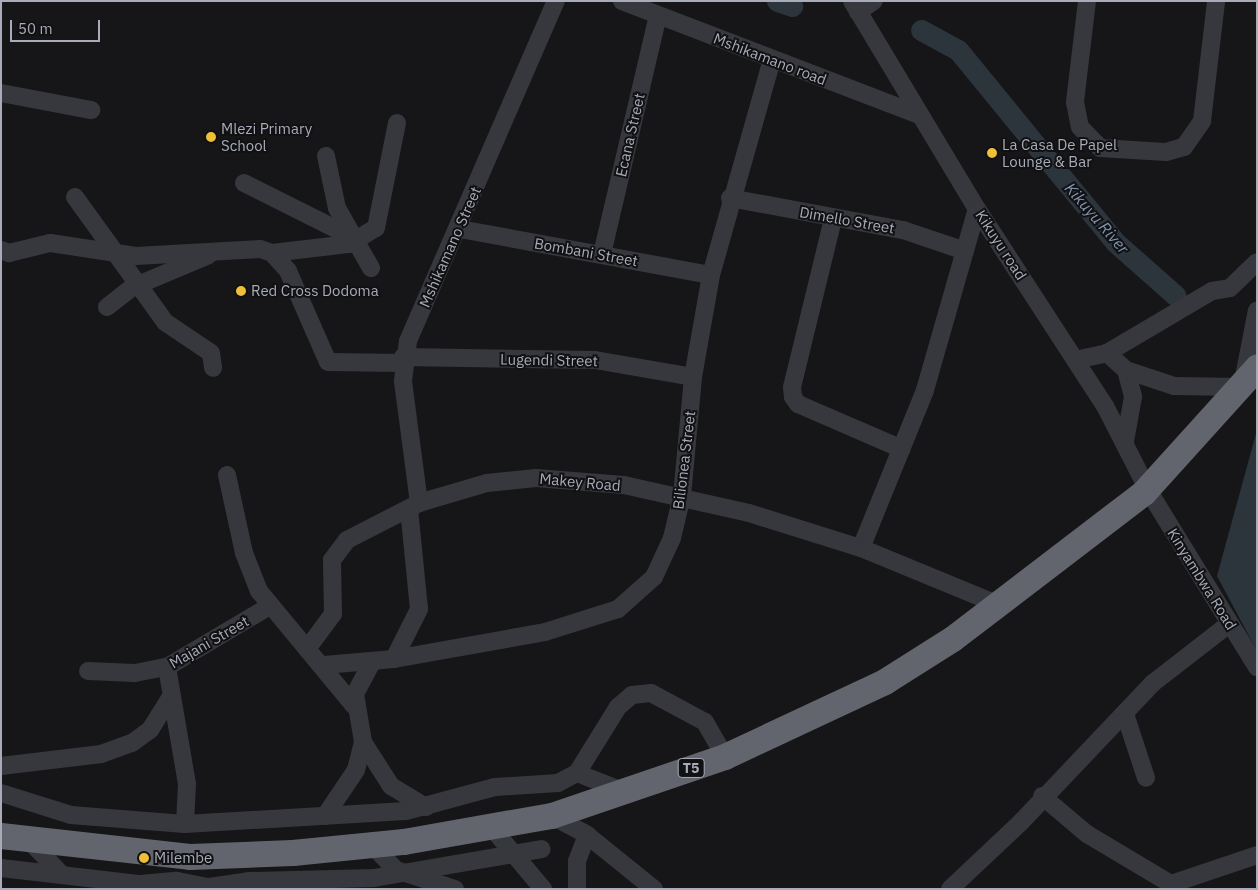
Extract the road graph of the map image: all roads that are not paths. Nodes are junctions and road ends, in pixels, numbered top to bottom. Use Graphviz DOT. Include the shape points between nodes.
graph roads {
  1 [pos="556,1"];
  2 [pos="622,1"];
  3 [pos="874,1"];
  4 [pos="1087,1"];
  5 [pos="1216,1"];
  6 [pos="855,6"];
  7 [pos="658,15"];
  8 [pos="772,60"];
  9 [pos="1,93"];
  10 [pos="91,110"];
  11 [pos="919,115"];
  12 [pos="397,123"];
  13 [pos="326,156"];
  14 [pos="244,183"];
  15 [pos="75,197"];
  16 [pos="730,198"];
  17 [pos="978,209"];
  18 [pos="833,219"];
  19 [pos="460,229"];
  20 [pos="356,239"];
  21 [pos="1,250"];
  22 [pos="226,250"];
  23 [pos="962,250"];
  24 [pos="272,253"];
  25 [pos="602,254"];
  26 [pos="117,256"];
  27 [pos="1257,262"];
  28 [pos="371,268"];
  29 [pos="711,275"];
  30 [pos="139,284"];
  31 [pos="107,307"];
  32 [pos="1257,310"];
  33 [pos="1107,353"];
  34 [pos="403,360"];
  35 [pos="1075,360"];
  36 [pos="213,368"];
  37 [pos="1126,370"];
  38 [pos="693,377"];
  39 [pos="1249,378"];
  40 [pos="1125,441"];
  41 [pos="902,449"];
  42 [pos="227,475"];
  43 [pos="1148,490"];
  44 [pos="682,496"];
  45 [pos="414,506"];
  46 [pos="860,548"];
  47 [pos="999,604"];
  48 [pos="268,607"];
  49 [pos="1229,624"];
  50 [pos="307,649"];
  51 [pos="394,659"];
  52 [pos="372,662"];
  53 [pos="324,665"];
  54 [pos="167,667"];
  55 [pos="1257,667"];
  56 [pos="88,671"];
  57 [pos="171,697"];
  58 [pos="354,706"];
  59 [pos="1125,714"];
  60 [pos="363,742"];
  61 [pos="725,757"];
  62 [pos="1,766"];
  63 [pos="577,773"];
  64 [pos="1146,778"];
  65 [pos="620,790"];
  66 [pos="1,793"];
  67 [pos="1042,796"];
  68 [pos="426,807"];
  69 [pos="325,816"];
  70 [pos="552,816"];
  71 [pos="185,824"];
  72 [pos="492,828"];
  73 [pos="587,835"];
  74 [pos="1,836"];
  75 [pos="28,839"];
  76 [pos="372,845"];
  77 [pos="542,849"];
  78 [pos="517,854"];
  79 [pos="1257,855"];
  80 [pos="208,856"];
  81 [pos="1,868"];
  82 [pos="61,874"];
  83 [pos="404,874"];
  84 [pos="249,880"];
  85 [pos="289,885"];
  86 [pos="320,885"];
  87 [pos="1170,886"];
  88 [pos="456,889"];
  89 [pos="543,889"];
  90 [pos="577,889"];
  91 [pos="654,889"];
  92 [pos="950,889"];
  1 -- 19 [label="street, Mshikamano Street"];
  2 -- 7 [label="street, Mshikamano road"];
  3 -- 6 [label="street"];
  4 -- 5 [label="street" via="1075,102 1080,127 1100,148 1166,152 1184,147 1202,121"];
  6 -- 11 [label="street, Kikuyu road"];
  7 -- 8 [label="street, Mshikamano road"];
  7 -- 25 [label="street, Ecana Street"];
  8 -- 11 [label="street, Mshikamano road"];
  8 -- 16 [label="street, Bilionea Street"];
  9 -- 10 [label="street"];
  11 -- 17 [label="street, Kikuyu road"];
  12 -- 20 [label="street" via="376,228"];
  13 -- 20 [label="street" via="337,208"];
  14 -- 20 [label="street"];
  15 -- 26 [label="street"];
  16 -- 18 [label="street, Dimello Street"];
  16 -- 29 [label="street, Bilionea Street"];
  17 -- 23 [label="street"];
  17 -- 35 [label="street, Kikuyu road"];
  18 -- 23 [label="street, Dimello Street" via="903,230"];
  18 -- 41 [label="street" via="792,387 793,397 798,404"];
  19 -- 25 [label="street, Bombani Street"];
  19 -- 34 [label="street, Mshikamano Street"];
  20 -- 24 [label="street" via="329,248"];
  20 -- 28 [label="street"];
  21 -- 26 [label="street" via="9,253 50,243"];
  22 -- 24 [label="street" via="260,249"];
  22 -- 26 [label="street"];
  22 -- 30 [label="street"];
  23 -- 41 [label="street" via="949,320"];
  24 -- 34 [label="street, Lugendi Street" via="288,271 328,362"];
  25 -- 29 [label="street, Bombani Street"];
  26 -- 30 [label="street"];
  27 -- 33 [label="street" via="1236,284 1212,291"];
  29 -- 38 [label="street, Bilionea Street"];
  30 -- 31 [label="street"];
  30 -- 36 [label="street" via="165,322 211,353"];
  32 -- 39 [label="street"];
  33 -- 35 [label="street"];
  33 -- 37 [label="street"];
  34 -- 38 [label="street, Lugendi Street" via="595,360"];
  34 -- 45 [label="street"];
  35 -- 40 [label="street, Kikuyu road"];
  37 -- 39 [label="street" via="1174,386"];
  37 -- 40 [label="street" via="1133,397"];
  38 -- 44 [label="street, Bilionea Street"];
  39 -- 43 [label="highway, T5"];
  40 -- 43 [label="street, Kikuyu road"];
  41 -- 46 [label="street"];
  42 -- 48 [label="street" via="244,553"];
  43 -- 47 [label="highway, T5"];
  43 -- 49 [label="street, Kinyambwa Road"];
  44 -- 45 [label="street, Makey Road" via="554,477 487,482"];
  44 -- 46 [label="street, Makey Road"];
  44 -- 51 [label="street, Bilionea Street" via="672,538 654,576 618,609 545,632"];
  45 -- 50 [label="street, Makey Road" via="337,548 332,560 333,614"];
  45 -- 51 [label="street" via="419,609"];
  46 -- 47 [label="street, Makey Road"];
  47 -- 61 [label="highway, T5" via="885,682"];
  48 -- 50 [label="street"];
  48 -- 54 [label="street, Majani Street"];
  49 -- 55 [label="street, Kinyambwa Road"];
  49 -- 59 [label="street" via="1153,683"];
  50 -- 53 [label="street"];
  51 -- 52 [label="street, Bilionea Street"];
  52 -- 53 [label="street, Bilionea Street"];
  52 -- 58 [label="street"];
  53 -- 58 [label="street"];
  54 -- 56 [label="street, Majani Street" via="135,674"];
  54 -- 57 [label="street"];
  57 -- 62 [label="street" via="150,730 132,743 100,754"];
  57 -- 71 [label="street" via="187,784"];
  58 -- 60 [label="street"];
  59 -- 64 [label="street"];
  59 -- 67 [label="street"];
  60 -- 68 [label="street" via="392,786"];
  60 -- 69 [label="street" via="356,770"];
  61 -- 63 [label="street" via="705,722 651,693 632,695 618,707"];
  61 -- 65 [label="highway, T5"];
  63 -- 65 [label="street"];
  63 -- 68 [label="street" via="558,783 495,787"];
  65 -- 70 [label="highway, T5"];
  66 -- 71 [label="street" via="71,815"];
  67 -- 87 [label="street" via="1093,838"];
  67 -- 92 [label="street" via="1022,822"];
  68 -- 69 [label="street"];
  69 -- 71 [label="street"];
  70 -- 72 [label="highway, T5"];
  70 -- 73 [label="street"];
  72 -- 76 [label="highway, T5"];
  72 -- 78 [label="street"];
  73 -- 90 [label="street" via="577,861"];
  73 -- 91 [label="street"];
  74 -- 75 [label="highway, T5"];
  75 -- 80 [label="highway, T5" via="99,850"];
  75 -- 82 [label="street"];
  76 -- 80 [label="highway, T5"];
  76 -- 83 [label="street" via="382,861"];
  77 -- 78 [label="street"];
  78 -- 83 [label="street"];
  78 -- 89 [label="street"];
  79 -- 87 [label="street"];
  80 -- 84 [label="street"];
  81 -- 82 [label="street"];
  82 -- 84 [label="street" via="209,887"];
  83 -- 86 [label="street"];
  83 -- 88 [label="street" via="442,881"];
  84 -- 85 [label="street"];
  85 -- 86 [label="street"];
}
